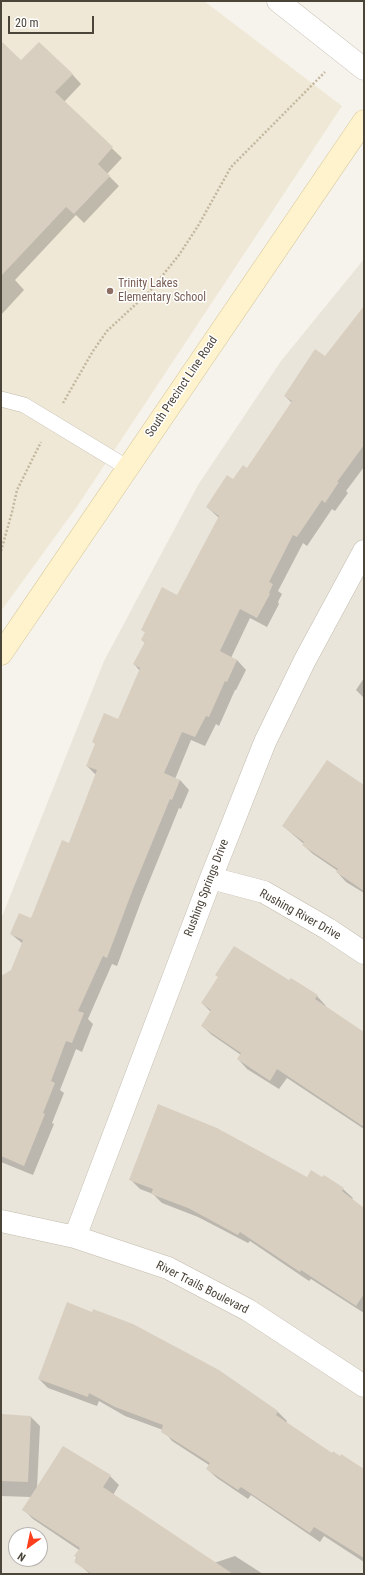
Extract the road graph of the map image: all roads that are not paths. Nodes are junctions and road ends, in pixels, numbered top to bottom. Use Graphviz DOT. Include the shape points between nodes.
graph roads {
  1 [pos="278,1"];
  2 [pos="364,69"];
  3 [pos="364,121"];
  4 [pos="1,398"];
  5 [pos="128,468"];
  6 [pos="364,550"];
  7 [pos="1,654"];
  8 [pos="211,878"];
  9 [pos="364,953"];
  10 [pos="1,1221"];
  11 [pos="75,1237"];
  12 [pos="364,1386"];
  1 -- 2 [label="street"];
  3 -- 5 [label="main road, South Precinct Line Road"];
  4 -- 5 [label="lane" via="24,405"];
  5 -- 7 [label="main road, South Precinct Line Road"];
  6 -- 8 [label="street, Rushing Springs Drive" via="305,660 265,742"];
  8 -- 9 [label="street, Rushing River Drive" via="264,892"];
  8 -- 11 [label="street, Rushing Springs Drive"];
  10 -- 11 [label="street, River Trails Boulevard"];
  11 -- 12 [label="street, River Trails Boulevard" via="168,1268 248,1310"];
}
